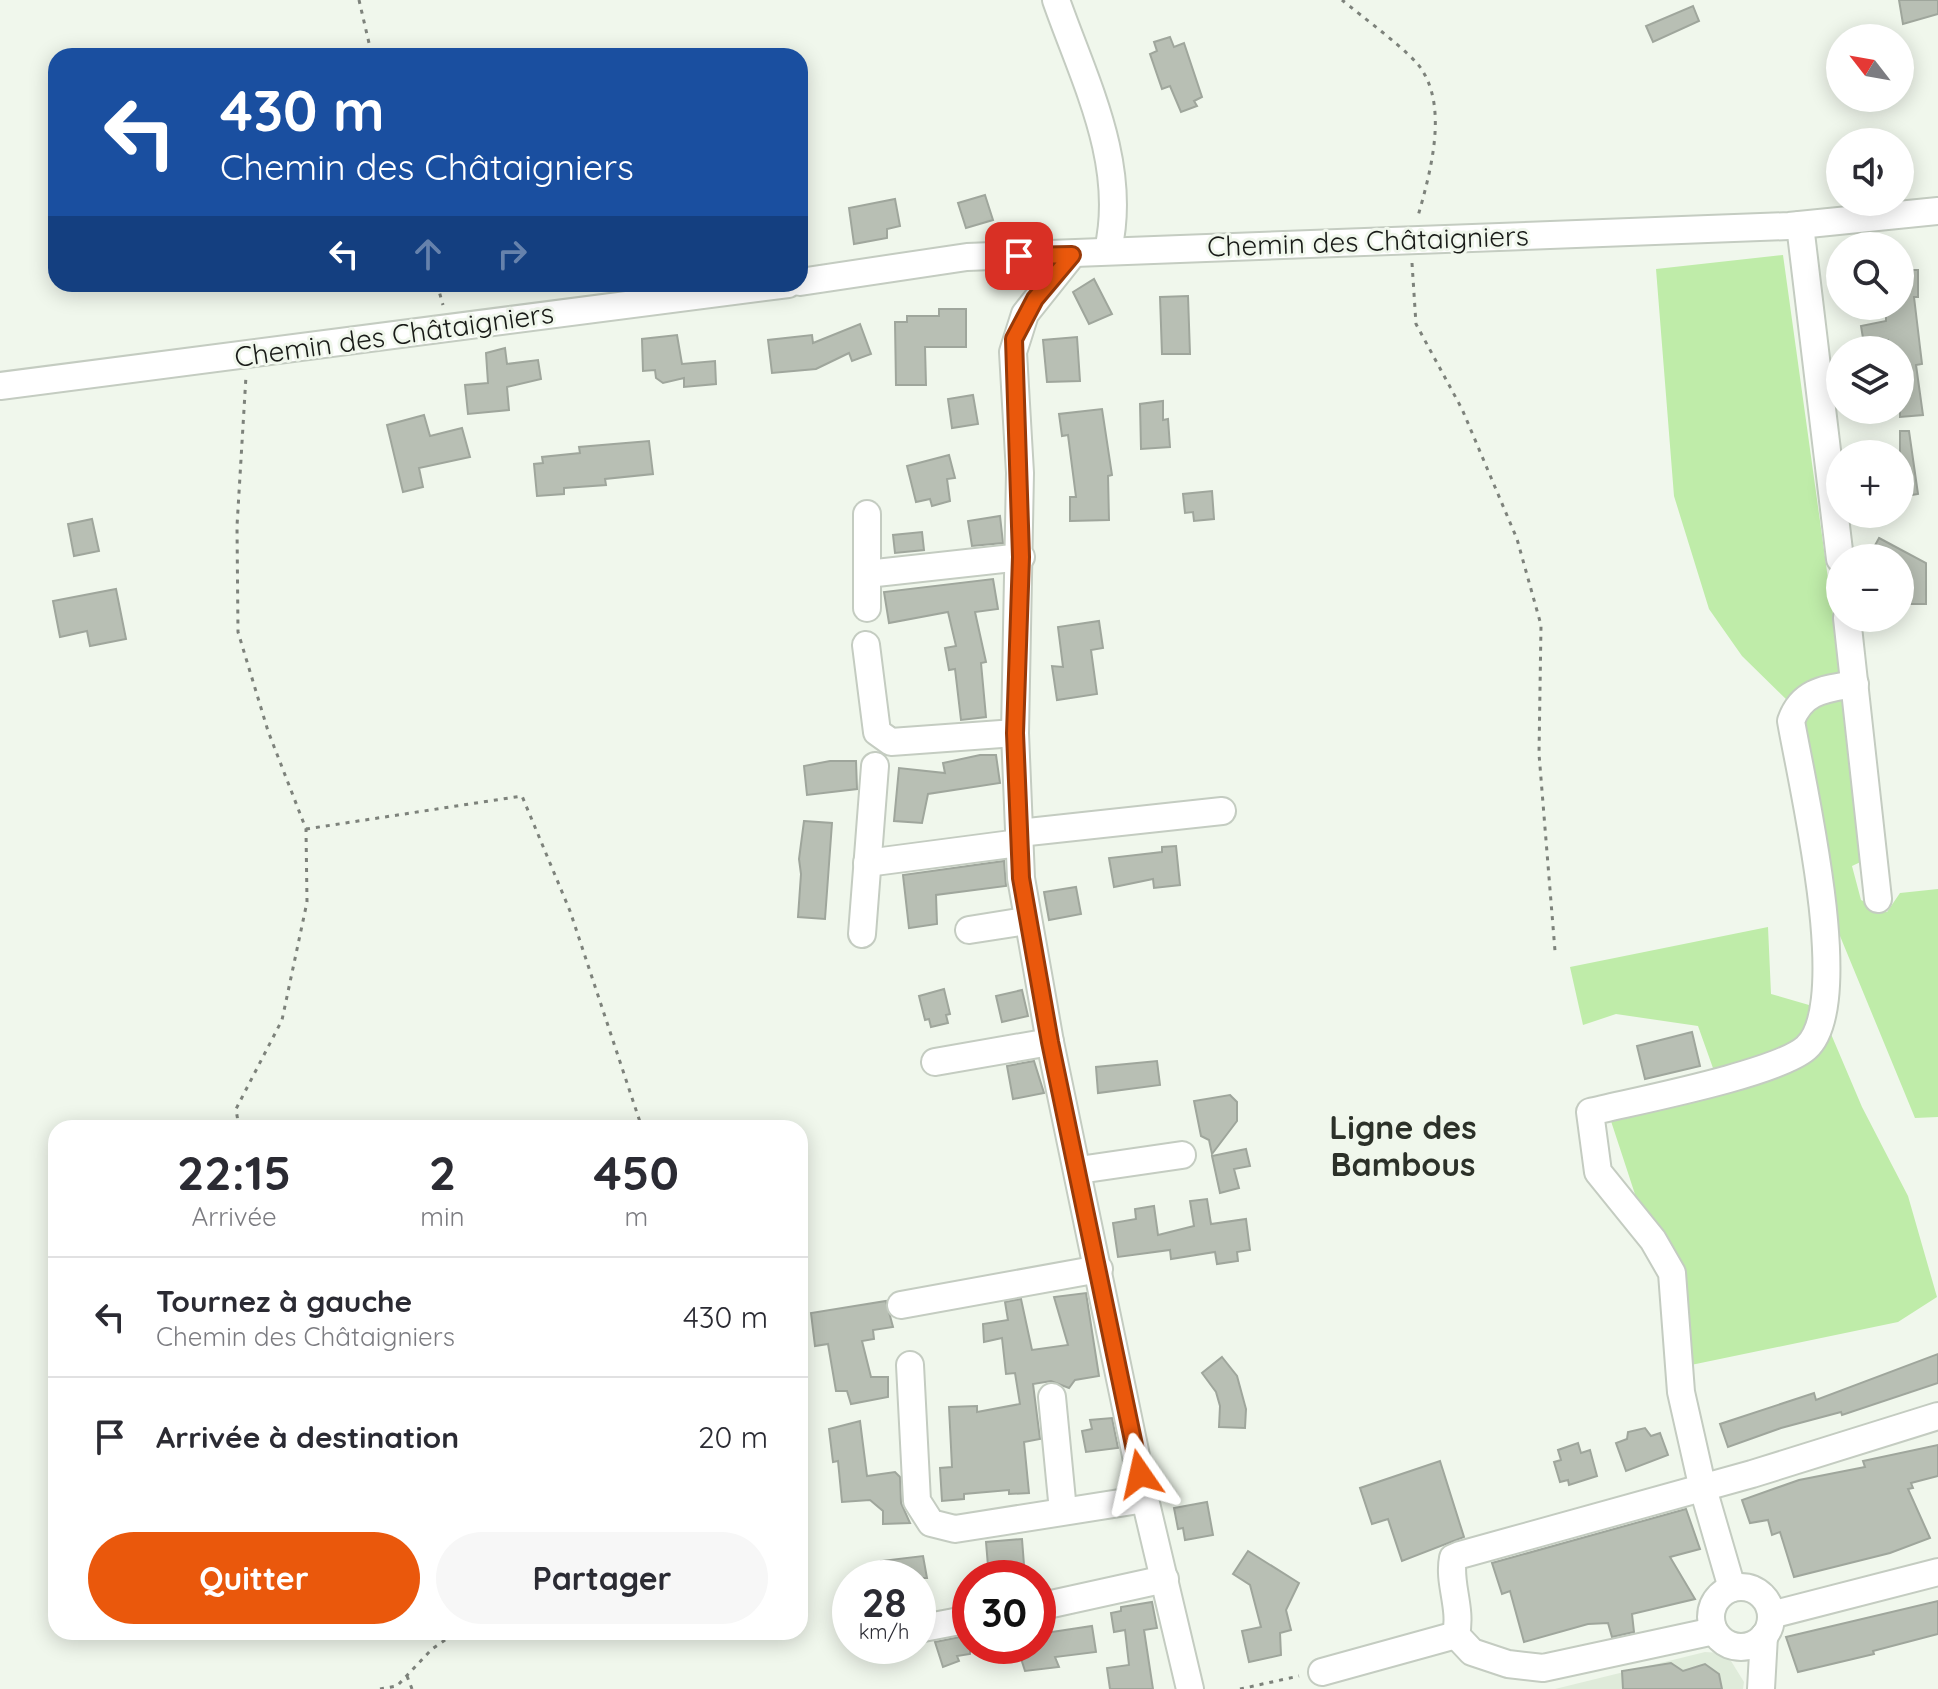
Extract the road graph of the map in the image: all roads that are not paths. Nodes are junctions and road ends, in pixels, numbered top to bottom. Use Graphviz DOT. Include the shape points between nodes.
graph roads {
  1 [pos="1056,0"];
  2 [pos="1938,211"];
  3 [pos="1800,225"];
  4 [pos="1108,250"];
  5 [pos="1072,255"];
  6 [pos="808,281"];
  7 [pos="729,292"];
  8 [pos="0,386"];
  9 [pos="867,514"];
  10 [pos="1838,544"];
  11 [pos="1021,557"];
  12 [pos="867,574"];
  13 [pos="867,608"];
  14 [pos="1849,632"];
  15 [pos="866,645"];
  16 [pos="1855,684"];
  17 [pos="1015,733"];
  18 [pos="875,766"];
  19 [pos="1222,811"];
  20 [pos="1019,838"];
  21 [pos="867,863"];
  22 [pos="1878,899"];
  23 [pos="1026,921"];
  24 [pos="969,930"];
  25 [pos="862,934"];
  26 [pos="1050,1042"];
  27 [pos="935,1062"];
  28 [pos="1182,1155"];
  29 [pos="1079,1170"];
  30 [pos="1099,1269"];
  31 [pos="901,1305"];
  32 [pos="910,1365"];
  33 [pos="1052,1397"];
  34 [pos="1938,1416"];
  35 [pos="1702,1485"];
  36 [pos="1145,1499"];
  37 [pos="1063,1511"];
  38 [pos="1938,1572"];
  39 [pos="1165,1579"];
  40 [pos="1732,1588"];
  41 [pos="1056,1603"];
  42 [pos="1768,1626"];
  43 [pos="1456,1635"];
  44 [pos="1724,1639"];
  45 [pos="1322,1672"];
  46 [pos="1190,1689"];
  47 [pos="1761,1689"];
  1 -- 4 [label="street" via="1109,151 1115,191"];
  2 -- 3 [label="street, Chemin des Châtaigniers"];
  3 -- 4 [label="street, Chemin des Châtaigniers"];
  3 -- 10 [label="street"];
  4 -- 5 [label="street, Chemin des Châtaigniers"];
  5 -- 6 [label="street, Chemin des Châtaigniers" via="967,257"];
  5 -- 11 [label="street" via="1035,299 1014,339"];
  7 -- 8 [label="street, Chemin des Châtaigniers"];
  9 -- 12 [label="street"];
  11 -- 12 [label="street"];
  11 -- 17 [label="street"];
  12 -- 13 [label="street"];
  14 -- 16 [label="street"];
  15 -- 17 [label="street" via="882,738 891,742"];
  16 -- 22 [label="street"];
  16 -- 35 [label="street" via="1804,698 1791,721 1827,949 1826,1002 1819,1032 1805,1049 1773,1065 1590,1112 1598,1172 1653,1240 1672,1273 1681,1392"];
  17 -- 20 [label="street"];
  18 -- 21 [label="street"];
  19 -- 20 [label="street"];
  20 -- 21 [label="street"];
  20 -- 23 [label="street"];
  21 -- 25 [label="street"];
  23 -- 24 [label="street"];
  23 -- 26 [label="street"];
  26 -- 27 [label="street"];
  26 -- 29 [label="street"];
  28 -- 29 [label="street"];
  29 -- 30 [label="street"];
  30 -- 31 [label="street"];
  30 -- 36 [label="street"];
  32 -- 37 [label="street" via="917,1501 931,1523 955,1529"];
  33 -- 37 [label="street"];
  34 -- 35 [label="street"];
  35 -- 40 [label="street"];
  35 -- 43 [label="street" via="1453,1558 1460,1614"];
  36 -- 37 [label="street"];
  36 -- 39 [label="street"];
  38 -- 42 [label="street"];
  39 -- 41 [label="street"];
  39 -- 46 [label="street"];
  40 -- 42 [label="street" via="1758,1593"];
  40 -- 44 [label="street" via="1713,1608"];
  42 -- 44 [label="street" via="1754,1644"];
  42 -- 47 [label="street"];
  43 -- 44 [label="street" via="1472,1652 1543,1668"];
  43 -- 45 [label="street"];
  44 -- 47 [label="street"];
}
